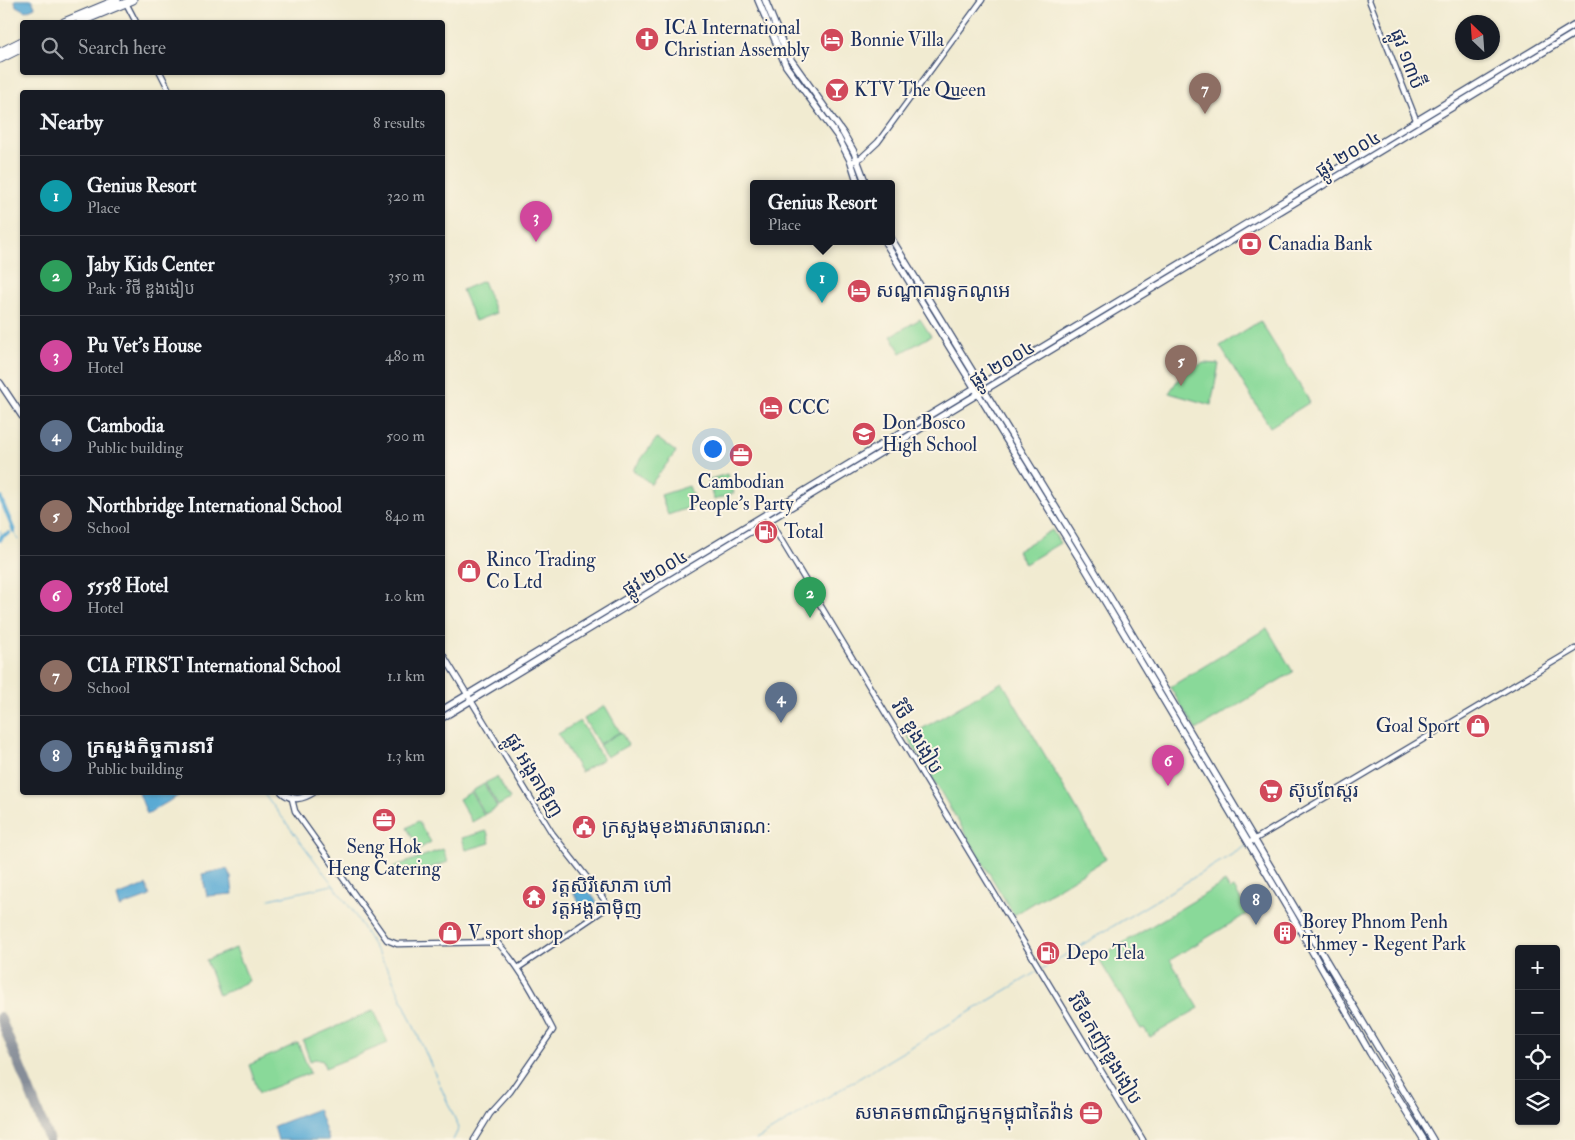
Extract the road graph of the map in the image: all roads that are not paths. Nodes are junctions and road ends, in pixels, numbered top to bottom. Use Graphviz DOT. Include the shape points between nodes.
graph roads {
  1 [pos="117,0"];
  2 [pos="758,0"];
  3 [pos="765,0"];
  4 [pos="982,0"];
  5 [pos="1369,0"];
  6 [pos="130,1"];
  7 [pos="80,20"];
  8 [pos="135,20"];
  9 [pos="1575,25"];
  10 [pos="1575,33"];
  11 [pos="20,42"];
  12 [pos="20,49"];
  13 [pos="0,52"];
  14 [pos="0,59"];
  15 [pos="162,75"];
  16 [pos="169,90"];
  17 [pos="1418,124"];
  18 [pos="854,161"];
  19 [pos="857,180"];
  20 [pos="864,180"];
  21 [pos="887,245"];
  22 [pos="895,245"];
  23 [pos="0,383"];
  24 [pos="979,391"];
  25 [pos="20,413"];
  26 [pos="766,515"];
  27 [pos="769,521"];
  28 [pos="1575,649"];
  29 [pos="445,658"];
  30 [pos="468,695"];
  31 [pos="471,701"];
  32 [pos="445,708"];
  33 [pos="445,716"];
  34 [pos="286,795"];
  35 [pos="308,795"];
  36 [pos="292,799"];
  37 [pos="1255,839"];
  38 [pos="1248,843"];
  39 [pos="518,968"];
  40 [pos="1042,972"];
  41 [pos="474,1140"];
  42 [pos="1143,1140"];
  43 [pos="1424,1140"];
  44 [pos="1433,1140"];
  1 -- 7 [label="highway"];
  2 -- 18 [label="main road" via="786,66"];
  3 -- 18 [label="main road" via="791,62 843,133"];
  4 -- 18 [label="street" via="878,142"];
  5 -- 17 [label="street, ផ្លូវ ១៣ប៊ី"];
  6 -- 7 [label="highway"];
  6 -- 8 [label="street"];
  9 -- 17 [label="main road, ផ្លូវ ២០០៤"];
  10 -- 17 [label="main road, ផ្លូវ ២០០៤"];
  11 -- 13 [label="highway"];
  12 -- 14 [label="highway"];
  15 -- 16 [label="street"];
  17 -- 24 [label="main road, ផ្លូវ ២០០៤"];
  18 -- 19 [label="main road"];
  18 -- 20 [label="main road"];
  21 -- 24 [label="main road"];
  22 -- 24 [label="main road"];
  23 -- 25 [label="main road"];
  24 -- 26 [label="main road, ផ្លូវ ២០០៤"];
  24 -- 27 [label="main road, ផ្លូវ ២០០៤"];
  24 -- 37 [label="main road"];
  24 -- 38 [label="main road"];
  26 -- 27 [label="street, វិថី ឌួងងៀប"];
  26 -- 30 [label="main road, ផ្លូវ ២០០៤"];
  27 -- 31 [label="main road, ផ្លូវ ២០០៤"];
  27 -- 40 [label="street, វិថី ឌួងងៀប"];
  28 -- 37 [label="street"];
  29 -- 30 [label="street, ផ្លូវ អង្តតាម៉ិញ"];
  30 -- 31 [label="street, ផ្លូវ អង្តតាម៉ិញ"];
  30 -- 32 [label="main road, ផ្លូវ ២០០៤"];
  31 -- 33 [label="main road, ផ្លូវ ២០០៤"];
  31 -- 39 [label="street, ផ្លូវ អង្តតាម៉ិញ" via="552,833 608,907"];
  34 -- 36 [label="main road"];
  35 -- 36 [label="main road"];
  36 -- 39 [label="street" via="295,811 387,940 397,944 497,942"];
  37 -- 38 [label="street"];
  37 -- 44 [label="main road"];
  38 -- 43 [label="main road"];
  39 -- 41 [label="street" via="553,1030"];
  40 -- 42 [label="street, វិថីឧកញ៉ាឌួងងៀប"];
}
